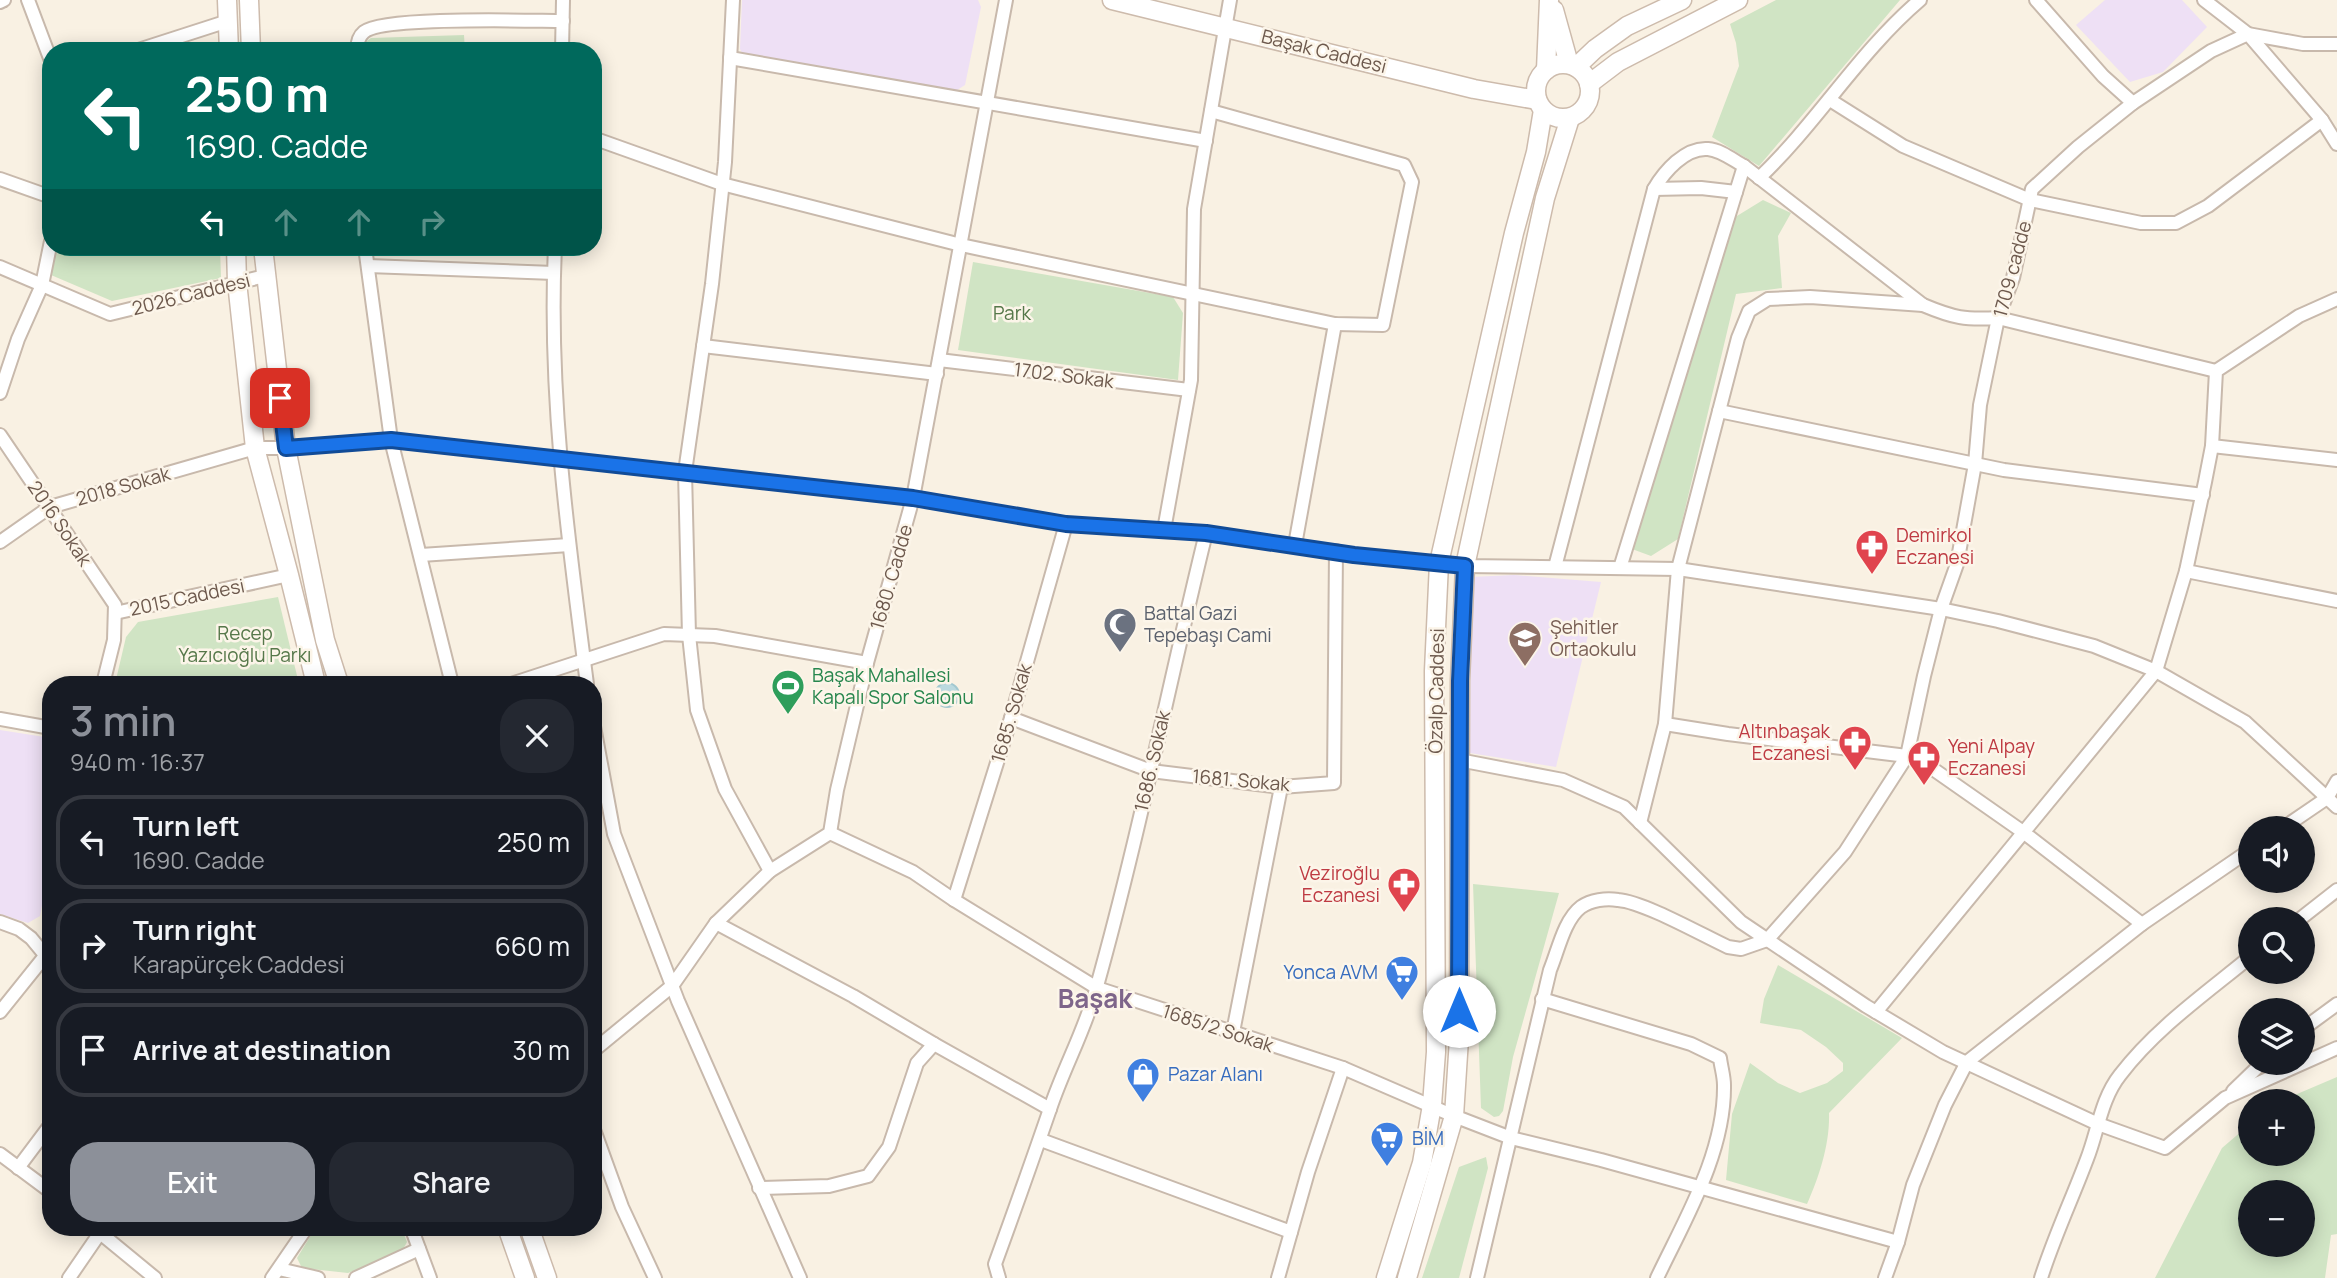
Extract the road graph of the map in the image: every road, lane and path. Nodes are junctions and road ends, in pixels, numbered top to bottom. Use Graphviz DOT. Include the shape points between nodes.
graph roads {
  1 [pos="28,0"];
  2 [pos="227,0"];
  3 [pos="249,0"];
  4 [pos="564,0"];
  5 [pos="733,0"];
  6 [pos="1006,0"];
  7 [pos="1112,0"];
  8 [pos="1230,0"];
  9 [pos="1550,0"];
  10 [pos="1682,0"];
  11 [pos="1738,0"];
  12 [pos="1920,0"];
  13 [pos="2036,0"];
  14 [pos="2204,0"];
  15 [pos="228,21"];
  16 [pos="563,21"];
  17 [pos="1224,27"];
  18 [pos="2248,34"];
  19 [pos="44,42"];
  20 [pos="163,42"];
  21 [pos="229,42"];
  22 [pos="251,42"];
  23 [pos="358,42"];
  24 [pos="562,42"];
  25 [pos="2337,44"];
  26 [pos="730,58"];
  27 [pos="1572,66"];
  28 [pos="1546,70"];
  29 [pos="1589,84"];
  30 [pos="1830,100"];
  31 [pos="2133,103"];
  32 [pos="987,104"];
  33 [pos="1540,105"];
  34 [pos="1211,111"];
  35 [pos="1570,118"];
  36 [pos="2322,120"];
  37 [pos="602,141"];
  38 [pos="1206,141"];
  39 [pos="2337,144"];
  40 [pos="1744,166"];
  41 [pos="1759,178"];
  42 [pos="0,179"];
  43 [pos="722,184"];
  44 [pos="1654,188"];
  45 [pos="1736,192"];
  46 [pos="42,194"];
  47 [pos="2030,200"];
  48 [pos="961,245"];
  49 [pos="48,256"];
  50 [pos="236,256"];
  51 [pos="264,256"];
  52 [pos="366,256"];
  53 [pos="555,256"];
  54 [pos="368,265"];
  55 [pos="0,267"];
  56 [pos="554,273"];
  57 [pos="265,275"];
  58 [pos="237,282"];
  59 [pos="42,285"];
  60 [pos="1192,293"];
  61 [pos="2337,299"];
  62 [pos="1923,305"];
  63 [pos="1998,318"];
  64 [pos="1335,324"];
  65 [pos="703,346"];
  66 [pos="939,360"];
  67 [pos="2216,371"];
  68 [pos="937,374"];
  69 [pos="1189,390"];
  70 [pos="0,393"];
  71 [pos="1719,411"];
  72 [pos="0,435"];
  73 [pos="391,440"];
  74 [pos="2212,446"];
  75 [pos="255,448"];
  76 [pos="286,448"];
  77 [pos="559,458"];
  78 [pos="2337,460"];
  79 [pos="1975,464"];
  80 [pos="685,472"];
  81 [pos="2203,495"];
  82 [pos="913,498"];
  83 [pos="50,507"];
  84 [pos="1066,524"];
  85 [pos="1164,530"];
  86 [pos="1206,533"];
  87 [pos="0,542"];
  88 [pos="569,545"];
  89 [pos="1295,545"];
  90 [pos="1336,551"];
  91 [pos="421,555"];
  92 [pos="1439,563"];
  93 [pos="1465,566"];
  94 [pos="1555,567"];
  95 [pos="1620,568"];
  96 [pos="1678,569"];
  97 [pos="2186,571"];
  98 [pos="289,575"];
  99 [pos="2337,600"];
  100 [pos="1941,609"];
  101 [pos="115,613"];
  102 [pos="689,635"];
  103 [pos="584,660"];
  104 [pos="867,663"];
  105 [pos="2156,671"];
  106 [pos="105,676"];
  107 [pos="314,676"];
  108 [pos="336,676"];
  109 [pos="450,676"];
  110 [pos="535,676"];
  111 [pos="586,676"];
  112 [pos="1011,718"];
  113 [pos="0,719"];
  114 [pos="1665,724"];
  115 [pos="42,726"];
  116 [pos="1907,756"];
  117 [pos="1459,760"];
  118 [pos="602,769"];
  119 [pos="1151,771"];
  120 [pos="2337,781"];
  121 [pos="1281,786"];
  122 [pos="2327,798"];
  123 [pos="2337,807"];
  124 [pos="2301,816"];
  125 [pos="1640,823"];
  126 [pos="2023,832"];
  127 [pos="830,833"];
  128 [pos="2238,858"];
  129 [pos="771,871"];
  130 [pos="2337,890"];
  131 [pos="954,900"];
  132 [pos="2315,907"];
  133 [pos="0,922"];
  134 [pos="716,923"];
  135 [pos="2142,924"];
  136 [pos="1767,940"];
  137 [pos="42,948"];
  138 [pos="42,962"];
  139 [pos="2238,967"];
  140 [pos="672,986"];
  141 [pos="1097,988"];
  142 [pos="1542,999"];
  143 [pos="2337,1004"];
  144 [pos="0,1012"];
  145 [pos="1876,1012"];
  146 [pos="2315,1020"];
  147 [pos="1233,1032"];
  148 [pos="602,1044"];
  149 [pos="934,1044"];
  150 [pos="2337,1048"];
  151 [pos="1967,1062"];
  152 [pos="1343,1068"];
  153 [pos="2249,1075"];
  154 [pos="2225,1098"];
  155 [pos="1432,1105"];
  156 [pos="1050,1109"];
  157 [pos="1454,1116"];
  158 [pos="2098,1124"];
  159 [pos="42,1136"];
  160 [pos="1511,1138"];
  161 [pos="1041,1140"];
  162 [pos="602,1151"];
  163 [pos="0,1154"];
  164 [pos="19,1168"];
  165 [pos="42,1185"];
  166 [pos="1699,1187"];
  167 [pos="759,1188"];
  168 [pos="1291,1232"];
  169 [pos="95,1236"];
  170 [pos="107,1236"];
  171 [pos="301,1236"];
  172 [pos="414,1236"];
  173 [pos="510,1236"];
  174 [pos="532,1236"];
  175 [pos="1898,1242"];
  176 [pos="419,1249"];
  177 [pos="275,1273"];
  178 [pos="69,1278"];
  179 [pos="155,1278"];
  180 [pos="318,1278"];
  181 [pos="356,1278"];
  182 [pos="430,1278"];
  183 [pos="525,1278"];
  184 [pos="547,1278"];
  185 [pos="655,1278"];
  186 [pos="800,1278"];
  187 [pos="999,1278"];
  188 [pos="1278,1278"];
  189 [pos="1386,1278"];
  190 [pos="1407,1278"];
  191 [pos="1477,1278"];
  192 [pos="1657,1278"];
  193 [pos="1885,1278"];
  194 [pos="2041,1278"];
  1 -- 19 [label="street"];
  2 -- 15 [label="main road"];
  3 -- 22 [label="main road"];
  4 -- 16 [label="street"];
  5 -- 26 [label="street"];
  6 -- 32 [label="street, 1680. Cadde"];
  7 -- 17 [label="main road, Başak Caddesi"];
  8 -- 17 [label="street"];
  9 -- 27 [label="main road"];
  9 -- 28 [label="main road"];
  10 -- 27 [label="main road" via="1627,26"];
  11 -- 29 [label="main road" via="1618,62"];
  12 -- 30 [label="street" via="1896,21"];
  13 -- 31 [label="street"];
  14 -- 18 [label="street"];
  15 -- 20 [label="street"];
  15 -- 21 [label="main road"];
  16 -- 23 [label="street" via="458,20 379,26 365,31"];
  16 -- 24 [label="street"];
  17 -- 33 [label="main road, Başak Caddesi"];
  17 -- 34 [label="street"];
  18 -- 25 [label="street" via="2302,44"];
  18 -- 31 [label="street, 1709 cadde" via="2211,51"];
  18 -- 36 [label="street"];
  26 -- 32 [label="street"];
  26 -- 43 [label="street"];
  27 -- 28 [label="main road" via="1553,65"];
  27 -- 29 [label="main road"];
  28 -- 33 [label="main road" via="1537,83"];
  29 -- 35 [label="main road" via="1584,108"];
  30 -- 41 [label="street"];
  30 -- 47 [label="street" via="1903,146"];
  31 -- 47 [label="street, 1709 cadde" via="2032,189"];
  32 -- 38 [label="street"];
  32 -- 48 [label="street, 1680. Cadde"];
  33 -- 35 [label="main road" via="1552,117"];
  33 -- 92 [label="main road, Özalp Caddesi" via="1536,152"];
  34 -- 38 [label="street"];
  34 -- 64 [label="street" via="1404,165 1412,183 1383,325"];
  35 -- 93 [label="main road, Özalp Caddesi" via="1545,198"];
  36 -- 39 [label="street"];
  36 -- 47 [label="street" via="2208,206 2176,223 2141,223"];
  37 -- 43 [label="street"];
  38 -- 60 [label="street" via="1194,209"];
  40 -- 41 [label="street"];
  40 -- 44 [label="street" via="1707,149 1691,152"];
  40 -- 45 [label="street"];
  41 -- 62 [label="street"];
  42 -- 46 [label="street"];
  43 -- 48 [label="street"];
  43 -- 65 [label="street"];
  44 -- 45 [label="street"];
  44 -- 94 [label="street"];
  45 -- 95 [label="street"];
  47 -- 63 [label="street, 1709 cadde" via="2014,278"];
  48 -- 60 [label="street"];
  48 -- 66 [label="street, 1680. Cadde"];
  49 -- 59 [label="street"];
  50 -- 58 [label="main road"];
  51 -- 57 [label="main road"];
  52 -- 54 [label="street"];
  53 -- 56 [label="street"];
  54 -- 56 [label="street"];
  54 -- 73 [label="street"];
  55 -- 59 [label="street, 2026 Caddesi"];
  56 -- 77 [label="street"];
  57 -- 58 [label="street, 2026 Caddesi"];
  57 -- 76 [label="main road"];
  58 -- 59 [label="street, 2026 Caddesi" via="110,314"];
  58 -- 75 [label="main road"];
  59 -- 70 [label="street"];
  60 -- 64 [label="street"];
  60 -- 69 [label="street"];
  61 -- 67 [label="street" via="2299,316"];
  62 -- 63 [label="street" via="1954,318"];
  62 -- 71 [label="street" via="1768,299 1749,311"];
  63 -- 67 [label="street"];
  63 -- 79 [label="street, 1709 cadde" via="1980,405"];
  64 -- 89 [label="street"];
  65 -- 68 [label="street"];
  65 -- 80 [label="street"];
  66 -- 68 [label="street, 1680. Cadde"];
  66 -- 69 [label="street, 1702. Sokak"];
  67 -- 74 [label="street"];
  68 -- 82 [label="street, 1680. Cadde"];
  69 -- 85 [label="street"];
  71 -- 79 [label="street"];
  71 -- 96 [label="street"];
  72 -- 83 [label="street, 2016 Sokak"];
  73 -- 76 [label="street, 2018 Sokak"];
  73 -- 77 [label="street, 2018 Sokak"];
  73 -- 91 [label="street"];
  74 -- 78 [label="street"];
  74 -- 81 [label="street"];
  75 -- 76 [label="street, 2018 Sokak"];
  75 -- 83 [label="street, 2018 Sokak"];
  75 -- 98 [label="main road"];
  76 -- 108 [label="main road"];
  77 -- 80 [label="street, 2018 Sokak"];
  77 -- 88 [label="street"];
  79 -- 81 [label="street"];
  79 -- 100 [label="street, 1709 cadde" via="1957,564"];
  80 -- 82 [label="street, 2018 Sokak"];
  80 -- 102 [label="street"];
  81 -- 97 [label="street"];
  82 -- 84 [label="street, 2018 Sokak"];
  82 -- 104 [label="street, 1680. Cadde"];
  83 -- 87 [label="street, 2018 Sokak"];
  83 -- 101 [label="street, 2016 Sokak" via="116,605"];
  84 -- 85 [label="street, 2018 Sokak"];
  84 -- 112 [label="street, 1685. Sokak"];
  85 -- 86 [label="street, 2018 Sokak"];
  86 -- 89 [label="street, 2018 Sokak"];
  86 -- 119 [label="street, 1686. Sokak"];
  88 -- 91 [label="street"];
  88 -- 103 [label="street"];
  89 -- 90 [label="street, 2018 Sokak"];
  90 -- 92 [label="street, 2018 Sokak"];
  90 -- 121 [label="street, 1681. Sokak" via="1334,783"];
  91 -- 109 [label="street"];
  92 -- 93 [label="street, 2018 Sokak"];
  92 -- 155 [label="main road, Özalp Caddesi" via="1434,671 1436,1052"];
  93 -- 94 [label="street, 2018 Sokak"];
  93 -- 117 [label="main road, Özalp Caddesi"];
  94 -- 95 [label="street, 2018 Sokak"];
  95 -- 96 [label="street, 2018 Sokak"];
  96 -- 100 [label="street, 2018 Sokak"];
  96 -- 114 [label="street"];
  97 -- 99 [label="street"];
  97 -- 105 [label="street"];
  98 -- 101 [label="street, 2015 Caddesi"];
  98 -- 107 [label="main road"];
  100 -- 105 [label="street, 2018 Sokak" via="2094,646"];
  100 -- 116 [label="street, 1709 cadde"];
  101 -- 106 [label="street, 2015 Caddesi"];
  102 -- 103 [label="street" via="664,634"];
  102 -- 104 [label="street"];
  102 -- 129 [label="street" via="697,710 725,789"];
  103 -- 110 [label="street"];
  103 -- 111 [label="street"];
  104 -- 127 [label="street, 1680. Cadde"];
  105 -- 122 [label="street, 2018 Sokak" via="2245,722"];
  105 -- 126 [label="street"];
  112 -- 119 [label="street, 1681. Sokak"];
  112 -- 131 [label="street, 1685. Sokak"];
  113 -- 115 [label="street"];
  114 -- 116 [label="street"];
  114 -- 125 [label="street"];
  116 -- 126 [label="street"];
  116 -- 136 [label="street" via="1845,852"];
  117 -- 125 [label="street" via="1563,780 1624,807"];
  117 -- 157 [label="main road, Özalp Caddesi" via="1459,1039"];
  118 -- 140 [label="street" via="614,834"];
  119 -- 121 [label="street, 1681. Sokak"];
  119 -- 141 [label="street, 1686. Sokak"];
  120 -- 122 [label="street"];
  121 -- 147 [label="street"];
  122 -- 123 [label="street, 2018 Sokak"];
  122 -- 124 [label="street"];
  125 -- 136 [label="street" via="1741,922"];
  126 -- 135 [label="street"];
  126 -- 145 [label="street"];
  127 -- 129 [label="street"];
  127 -- 131 [label="street, 1685/2 Sokak" via="913,872"];
  128 -- 135 [label="street"];
  129 -- 134 [label="street"];
  130 -- 132 [label="street"];
  131 -- 141 [label="street, 1685/2 Sokak"];
  133 -- 137 [label="street" via="19,929"];
  134 -- 140 [label="street"];
  134 -- 149 [label="street"];
  135 -- 151 [label="street"];
  136 -- 142 [label="street" via="1741,949 1728,947 1632,904 1595,900 1580,908 1567,927"];
  136 -- 145 [label="street"];
  138 -- 144 [label="street"];
  139 -- 158 [label="street" via="2152,1037 2118,1076"];
  140 -- 148 [label="street"];
  140 -- 167 [label="street"];
  141 -- 147 [label="street, 1685/2 Sokak"];
  141 -- 156 [label="street, 1686. Sokak"];
  142 -- 160 [label="street"];
  142 -- 166 [label="street" via="1691,1044 1720,1058 1724,1084 1718,1133"];
  143 -- 146 [label="street"];
  145 -- 151 [label="street"];
  147 -- 152 [label="street, 1685/2 Sokak"];
  149 -- 156 [label="street"];
  149 -- 167 [label="street" via="917,1063 889,1147 868,1176 829,1186"];
  150 -- 154 [label="street"];
  151 -- 158 [label="street"];
  151 -- 175 [label="street" via="1913,1185"];
  152 -- 155 [label="street, 1685/2 Sokak"];
  152 -- 168 [label="street"];
  153 -- 154 [label="street"];
  154 -- 158 [label="street" via="2165,1147"];
  155 -- 157 [label="street, 1685/2 Sokak"];
  155 -- 189 [label="main road, Özalp Caddesi" via="1422,1163"];
  156 -- 161 [label="street, 1686. Sokak"];
  157 -- 160 [label="street, 1685/2 Sokak"];
  157 -- 190 [label="main road, Özalp Caddesi"];
  158 -- 194 [label="street"];
  159 -- 164 [label="street"];
  160 -- 166 [label="street, 1685/2 Sokak"];
  160 -- 191 [label="street"];
  161 -- 168 [label="street"];
  161 -- 187 [label="street, 1686. Sokak" via="995,1264"];
  162 -- 185 [label="street"];
  163 -- 164 [label="street"];
  164 -- 165 [label="street"];
  166 -- 175 [label="street, 1685/2 Sokak"];
  166 -- 192 [label="street"];
  167 -- 186 [label="street"];
  168 -- 188 [label="street"];
  169 -- 178 [label="street"];
  170 -- 179 [label="street"];
  171 -- 177 [label="street"];
  172 -- 176 [label="street"];
  173 -- 183 [label="main road"];
  174 -- 184 [label="main road"];
  175 -- 193 [label="street"];
  176 -- 181 [label="street"];
  176 -- 182 [label="street"];
  177 -- 180 [label="street"];
}
